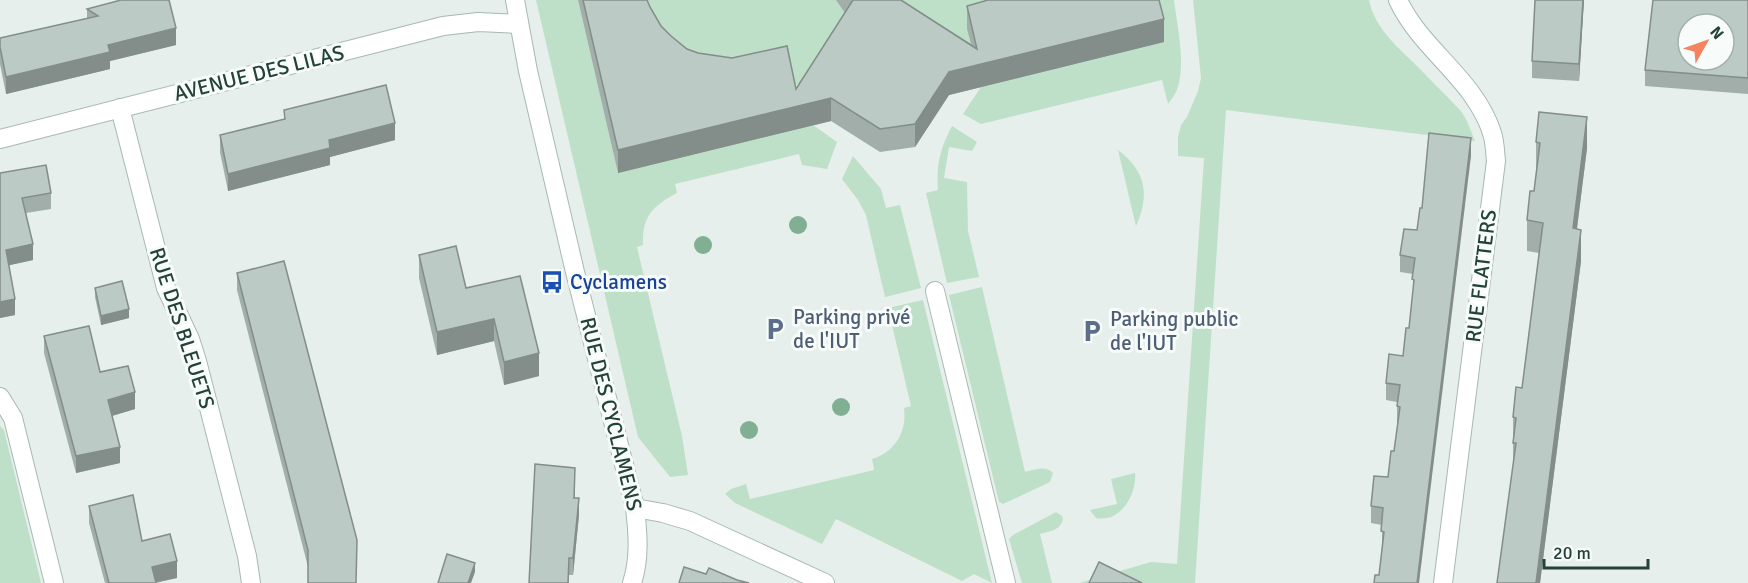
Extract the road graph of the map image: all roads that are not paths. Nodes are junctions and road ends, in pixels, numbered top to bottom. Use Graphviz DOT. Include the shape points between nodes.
graph roads {
  1 [pos="515,0"];
  2 [pos="1398,0"];
  3 [pos="519,24"];
  4 [pos="120,108"];
  5 [pos="0,138"];
  6 [pos="935,291"];
  7 [pos="0,397"];
  8 [pos="635,508"];
  9 [pos="54,583"];
  10 [pos="251,583"];
  11 [pos="632,583"];
  12 [pos="825,583"];
  13 [pos="1006,583"];
  14 [pos="1443,583"];
  1 -- 3 [label="street, RUE DES CYCLAMENS"];
  2 -- 14 [label="street, RUE FLATTERS" via="1413,26 1461,79 1487,118 1496,161"];
  3 -- 4 [label="street, AVENUE DES LILAS" via="478,22 443,26"];
  3 -- 8 [label="street, RUE DES CYCLAMENS"];
  4 -- 5 [label="street, AVENUE DES LILAS"];
  4 -- 10 [label="street, RUE DES BLEUETS" via="166,288 197,361"];
  6 -- 13 [label="street"];
  7 -- 9 [label="street" via="13,418"];
  8 -- 11 [label="street, RUE DES CYCLAMENS" via="639,535"];
  8 -- 12 [label="street" via="690,521"];
}
